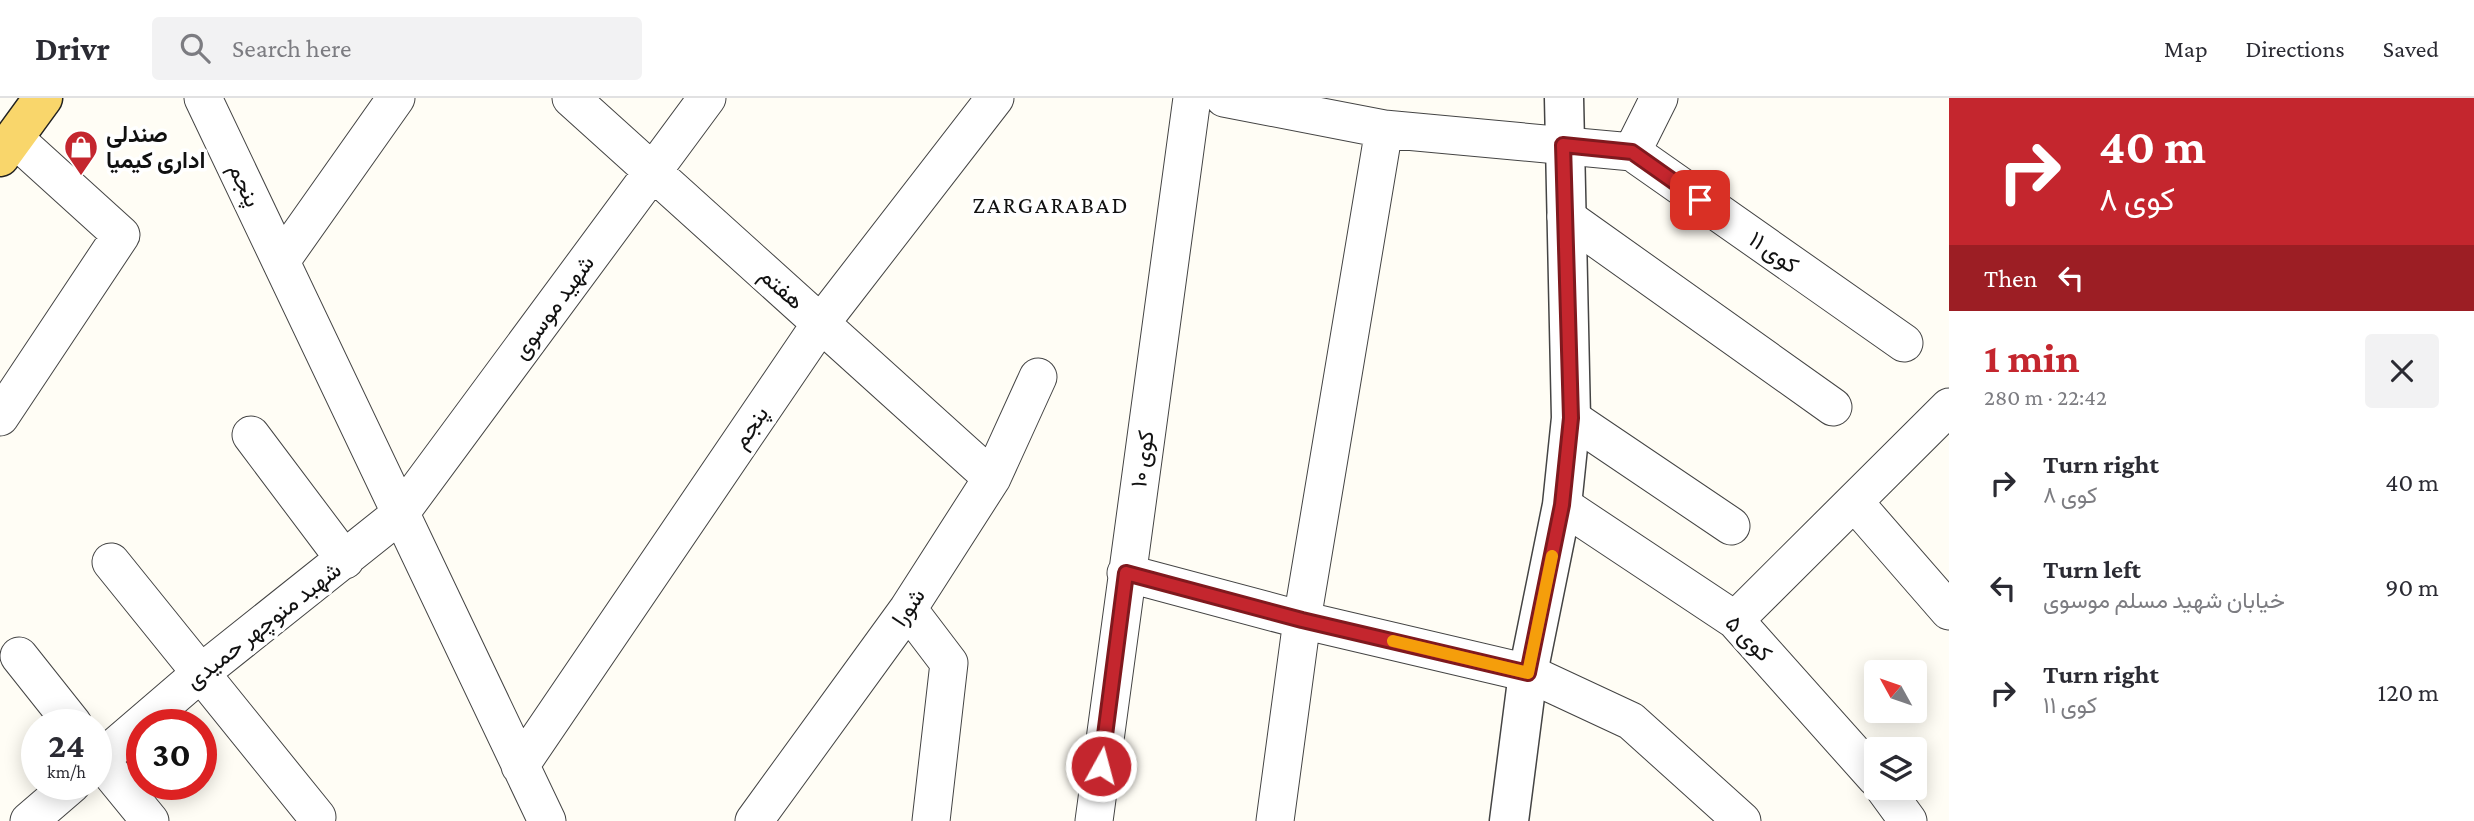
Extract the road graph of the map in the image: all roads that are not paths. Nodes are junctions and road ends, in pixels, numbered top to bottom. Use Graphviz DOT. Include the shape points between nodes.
graph roads {
  1 [pos="43,98"];
  2 [pos="203,98"];
  3 [pos="396,98"];
  4 [pos="572,98"];
  5 [pos="707,98"];
  6 [pos="995,98"];
  7 [pos="1192,98"];
  8 [pos="1224,98"];
  9 [pos="1564,98"];
  10 [pos="1659,98"];
  11 [pos="1384,129"];
  12 [pos="1563,145"];
  13 [pos="7,148"];
  14 [pos="1632,152"];
  15 [pos="653,172"];
  16 [pos="1566,217"];
  17 [pos="281,261"];
  18 [pos="821,323"];
  19 [pos="1904,343"];
  20 [pos="1038,377"];
  21 [pos="1833,407"];
  22 [pos="1949,407"];
  23 [pos="0,417"];
  24 [pos="1571,418"];
  25 [pos="251,435"];
  26 [pos="992,478"];
  27 [pos="1855,503"];
  28 [pos="1562,505"];
  29 [pos="399,515"];
  30 [pos="1731,526"];
  31 [pos="345,560"];
  32 [pos="111,562"];
  33 [pos="1126,573"];
  34 [pos="908,609"];
  35 [pos="1949,611"];
  36 [pos="1302,620"];
  37 [pos="1735,620"];
  38 [pos="19,656"];
  39 [pos="202,672"];
  40 [pos="1528,673"];
  41 [pos="61,709"];
  42 [pos="112,747"];
  43 [pos="1864,765"];
  44 [pos="520,766"];
  45 [pos="112,776"];
  46 [pos="53,800"];
  47 [pos="1893,800"];
  48 [pos="317,817"];
  49 [pos="29,821"];
  50 [pos="150,821"];
  51 [pos="547,821"];
  52 [pos="754,821"];
  53 [pos="931,821"];
  54 [pos="1094,821"];
  55 [pos="1275,821"];
  56 [pos="1509,821"];
  57 [pos="1742,821"];
  58 [pos="1908,821"];
  1 -- 13 [label="main road"];
  2 -- 17 [label="street, پنجم"];
  3 -- 17 [label="street"];
  4 -- 15 [label="street, هفتم"];
  5 -- 15 [label="street, شهید موسوی"];
  6 -- 18 [label="street, پنجم"];
  7 -- 33 [label="street, کوی ۱۰"];
  8 -- 11 [label="street"];
  9 -- 12 [label="street"];
  10 -- 14 [label="street"];
  11 -- 12 [label="street"];
  11 -- 36 [label="street"];
  12 -- 14 [label="street, کوی ۱۱"];
  12 -- 16 [label="street"];
  13 -- 23 [label="street" via="121,235"];
  14 -- 19 [label="street, کوی ۱۱"];
  15 -- 18 [label="street, هفتم"];
  15 -- 29 [label="street, شهید موسوی"];
  16 -- 21 [label="street"];
  16 -- 24 [label="street"];
  17 -- 29 [label="street, پنجم"];
  18 -- 26 [label="street, هفتم"];
  18 -- 44 [label="street, پنجم"];
  20 -- 26 [label="street, شورا"];
  22 -- 27 [label="street"];
  24 -- 28 [label="street"];
  24 -- 30 [label="street"];
  25 -- 31 [label="street"];
  26 -- 34 [label="street, شورا"];
  27 -- 35 [label="street"];
  27 -- 37 [label="street"];
  28 -- 37 [label="street, کوی ۵"];
  28 -- 40 [label="street"];
  29 -- 31 [label="street, شهبد منوچهر حمیدی"];
  29 -- 44 [label="street, پنجم"];
  31 -- 39 [label="street, شهبد منوچهر حمیدی"];
  32 -- 39 [label="street"];
  33 -- 36 [label="street"];
  33 -- 54 [label="street, کوی ۱۰"];
  34 -- 52 [label="street, شورا"];
  34 -- 53 [label="street" via="949,663"];
  36 -- 40 [label="street"];
  36 -- 55 [label="street"];
  37 -- 43 [label="street, کوی ۵"];
  38 -- 41 [label="street"];
  39 -- 42 [label="street, شهبد منوچهر حمیدی"];
  39 -- 48 [label="street"];
  40 -- 56 [label="street"];
  40 -- 57 [label="street" via="1631,721"];
  44 -- 51 [label="street, پنجم"];
  45 -- 50 [label="street"];
  46 -- 49 [label="street"];
  47 -- 58 [label="street"];
}
